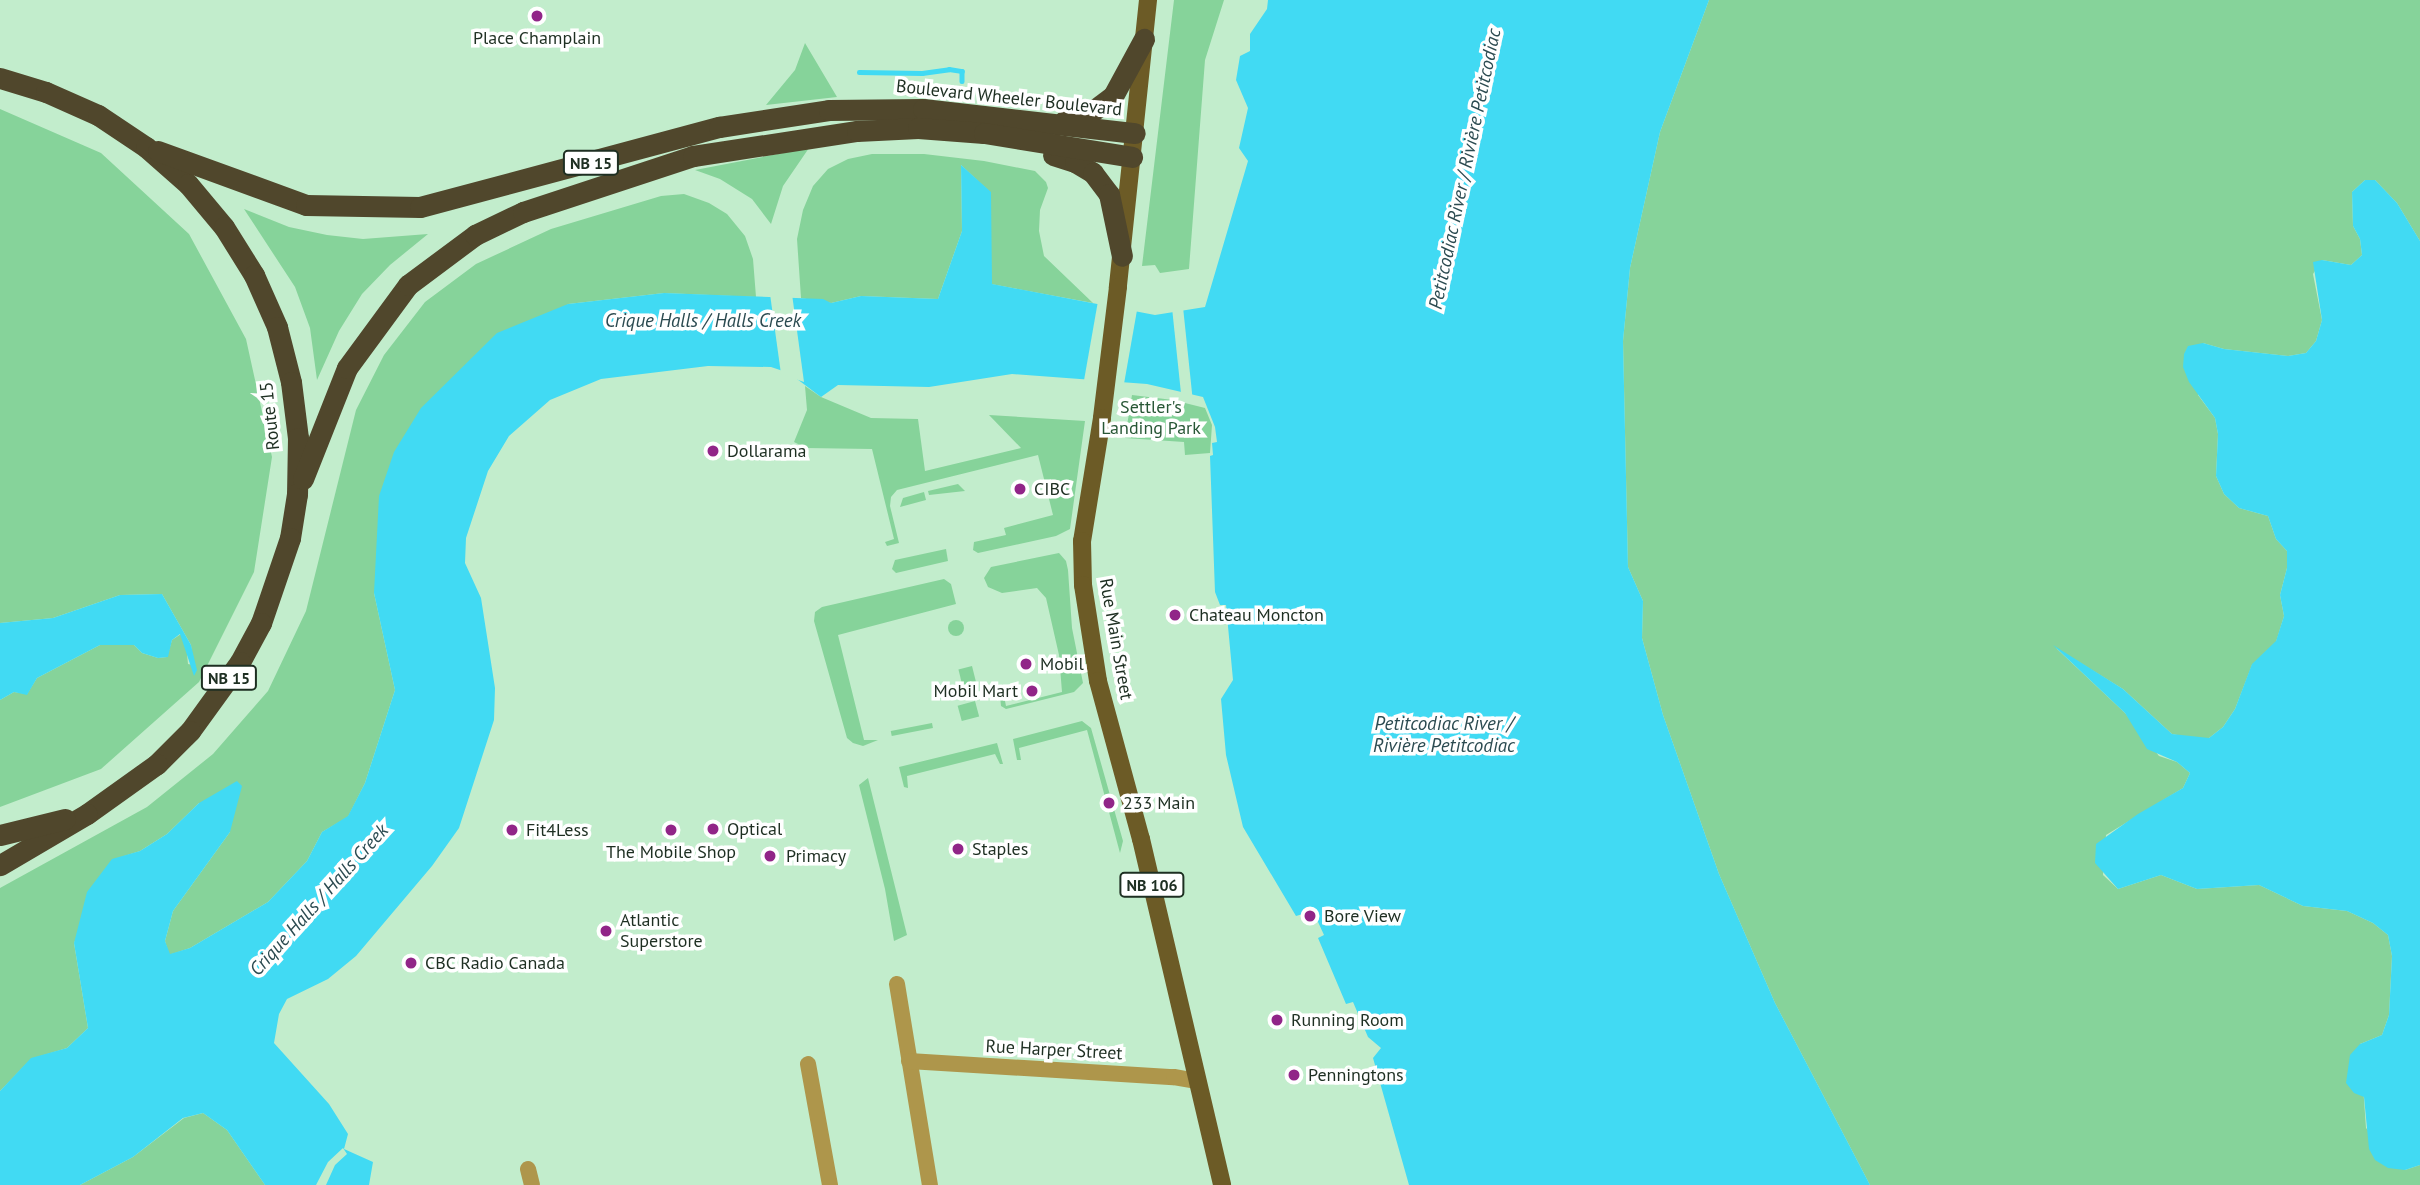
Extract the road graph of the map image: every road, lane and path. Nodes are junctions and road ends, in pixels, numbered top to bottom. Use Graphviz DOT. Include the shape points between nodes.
graph roads {
  1 [pos="1148,0"];
  2 [pos="1144,38"];
  3 [pos="0,78"];
  4 [pos="1045,123"];
  5 [pos="984,133"];
  6 [pos="1135,133"];
  7 [pos="146,147"];
  8 [pos="1132,157"];
  9 [pos="1122,256"];
  10 [pos="297,494"];
  11 [pos="87,814"];
  12 [pos="0,835"];
  13 [pos="0,864"];
  14 [pos="897,984"];
  15 [pos="909,1061"];
  16 [pos="808,1064"];
  17 [pos="1196,1081"];
  18 [pos="830,1185"];
  19 [pos="930,1185"];
  20 [pos="1222,1185"];
  1 -- 2 [label="main road, NB 106"];
  2 -- 4 [label="highway" via="1113,96 1085,117"];
  2 -- 6 [label="main road, NB 106"];
  3 -- 7 [label="highway, Route 15 / NB 15" via="46,92 98,116"];
  4 -- 6 [label="highway, Boulevard Wheeler Boulevard / NB 15"];
  4 -- 7 [label="highway, Boulevard Wheeler Boulevard / NB 15" via="923,109 829,110 719,127 420,207 306,205"];
  5 -- 8 [label="highway, NB 15"];
  5 -- 9 [label="highway" via="1075,162 1093,173 1109,194"];
  5 -- 10 [label="highway, NB 15" via="918,128 857,131 693,156 523,212 475,234 408,285 347,368"];
  6 -- 8 [label="main road, Rue Main Street / NB 106"];
  7 -- 10 [label="highway, Route 15 / NB 15" via="188,184 224,227 268,306 291,382 298,438"];
  8 -- 9 [label="main road, Rue Main Street / NB 106"];
  9 -- 17 [label="main road, Rue Main Street / NB 106" via="1082,541 1083,585 1098,681 1141,839"];
  10 -- 11 [label="highway, Route 15 / NB 15" via="278,582 240,662 190,731 157,764"];
  11 -- 12 [label="highway"];
  11 -- 13 [label="highway, NB 15"];
  14 -- 15 [label="street"];
  15 -- 17 [label="street, Rue Harper Street"];
  15 -- 19 [label="street"];
  16 -- 18 [label="street"];
  17 -- 20 [label="main road, Rue Main Street / NB 106"];
}
